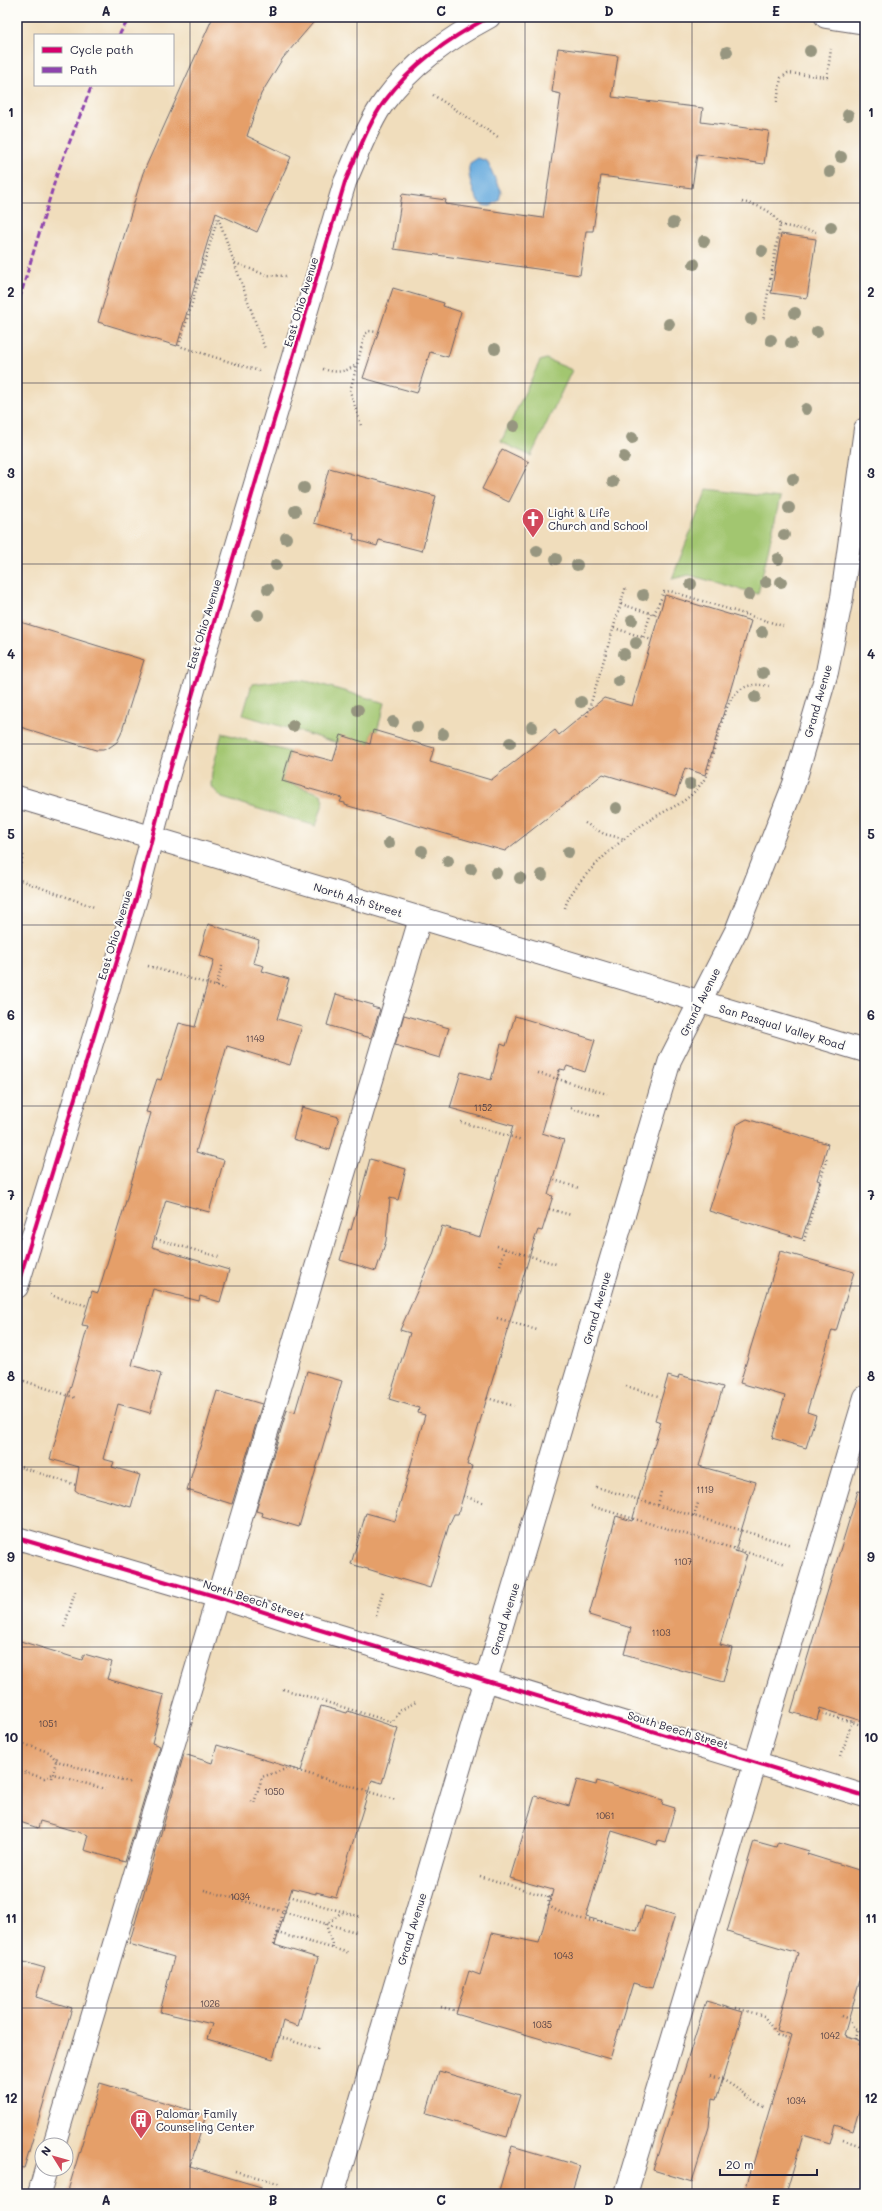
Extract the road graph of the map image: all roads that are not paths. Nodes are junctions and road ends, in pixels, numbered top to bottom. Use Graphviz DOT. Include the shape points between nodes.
graph roads {
  1 [pos="489,17"];
  2 [pos="826,17"];
  3 [pos="865,23"];
  4 [pos="865,429"];
  5 [pos="17,797"];
  6 [pos="151,838"];
  7 [pos="420,919"];
  8 [pos="700,1002"];
  9 [pos="865,1051"];
  10 [pos="17,1287"];
  11 [pos="865,1397"];
  12 [pos="17,1538"];
  13 [pos="218,1597"];
  14 [pos="486,1681"];
  15 [pos="756,1763"];
  16 [pos="865,1796"];
  17 [pos="56,2137"];
  18 [pos="44,2177"];
  19 [pos="39,2194"];
  20 [pos="333,2194"];
  21 [pos="626,2194"];
  1 -- 6 [label="main road, East Ohio Avenue" via="458,33 414,66 383,103 346,182"];
  2 -- 3 [label="main road"];
  4 -- 8 [label="main road, Grand Avenue" via="842,597 827,672 794,784 736,931"];
  5 -- 6 [label="main road, North Ash Street"];
  6 -- 7 [label="main road, North Ash Street"];
  6 -- 10 [label="main road, East Ohio Avenue" via="136,899"];
  7 -- 8 [label="main road, North Ash Street"];
  7 -- 13 [label="main road"];
  8 -- 9 [label="main road, San Pasqual Valley Road"];
  8 -- 14 [label="main road, Grand Avenue" via="670,1060"];
  11 -- 15 [label="main road"];
  12 -- 13 [label="main road, North Beech Street"];
  13 -- 14 [label="main road, North Beech Street"];
  13 -- 17 [label="main road"];
  14 -- 15 [label="main road, South Beech Street"];
  14 -- 20 [label="main road, Grand Avenue"];
  15 -- 16 [label="main road, South Beech Street"];
  15 -- 21 [label="main road"];
  18 -- 19 [label="main road"];
}
